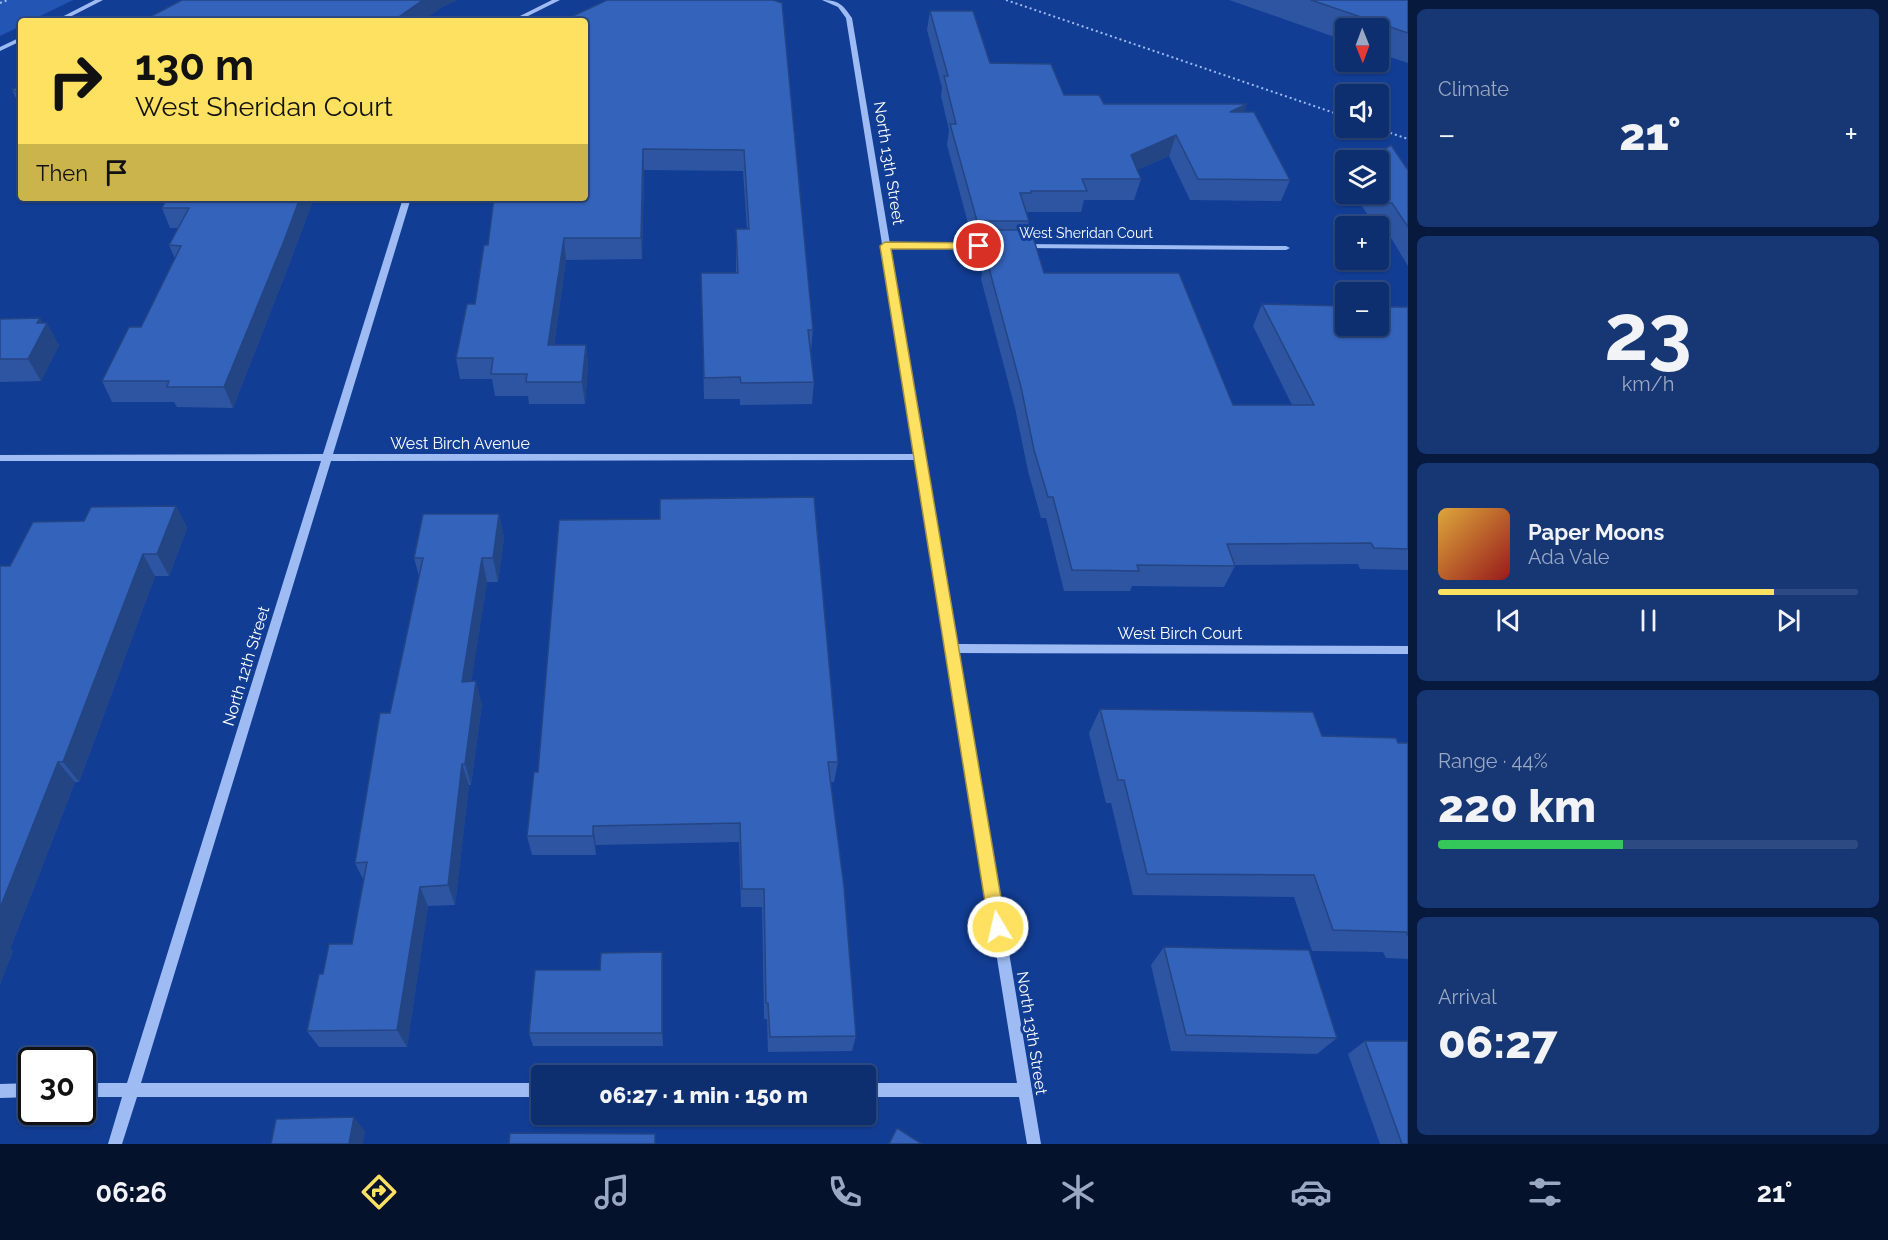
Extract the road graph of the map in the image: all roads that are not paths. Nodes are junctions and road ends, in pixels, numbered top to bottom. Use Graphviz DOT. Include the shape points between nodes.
graph roads {
  1 [pos="100,0"];
  2 [pos="557,0"];
  3 [pos="825,0"];
  4 [pos="63,18"];
  5 [pos="519,18"];
  6 [pos="18,40"];
  7 [pos="0,49"];
  8 [pos="405,201"];
  9 [pos="885,246"];
  10 [pos="1003,246"];
  11 [pos="1015,246"];
  12 [pos="1286,248"];
  13 [pos="0,458"];
  14 [pos="921,458"];
  15 [pos="328,459"];
  16 [pos="952,648"];
  17 [pos="1408,651"];
  18 [pos="0,1090"];
  19 [pos="18,1090"];
  20 [pos="96,1090"];
  21 [pos="131,1090"];
  22 [pos="531,1090"];
  23 [pos="876,1090"];
  24 [pos="1024,1090"];
  25 [pos="115,1144"];
  26 [pos="1034,1144"];
  1 -- 4 [label="street"];
  2 -- 5 [label="street"];
  3 -- 9 [label="street, North 13th Street" via="840,6 849,18"];
  6 -- 7 [label="street"];
  8 -- 15 [label="street, North 12th Street"];
  9 -- 10 [label="street, West Sheridan Court"];
  9 -- 14 [label="street, North 13th Street"];
  11 -- 12 [label="street, West Sheridan Court"];
  13 -- 15 [label="street, West Birch Avenue"];
  14 -- 15 [label="street, West Birch Avenue"];
  14 -- 16 [label="street, North 13th Street"];
  15 -- 21 [label="street, North 12th Street"];
  16 -- 17 [label="street, West Birch Court"];
  16 -- 24 [label="street, North 13th Street"];
  18 -- 19 [label="street"];
  20 -- 21 [label="street"];
  21 -- 22 [label="street"];
  21 -- 25 [label="street, North 12th Street"];
  23 -- 24 [label="street"];
  24 -- 26 [label="street, North 13th Street"];
}
